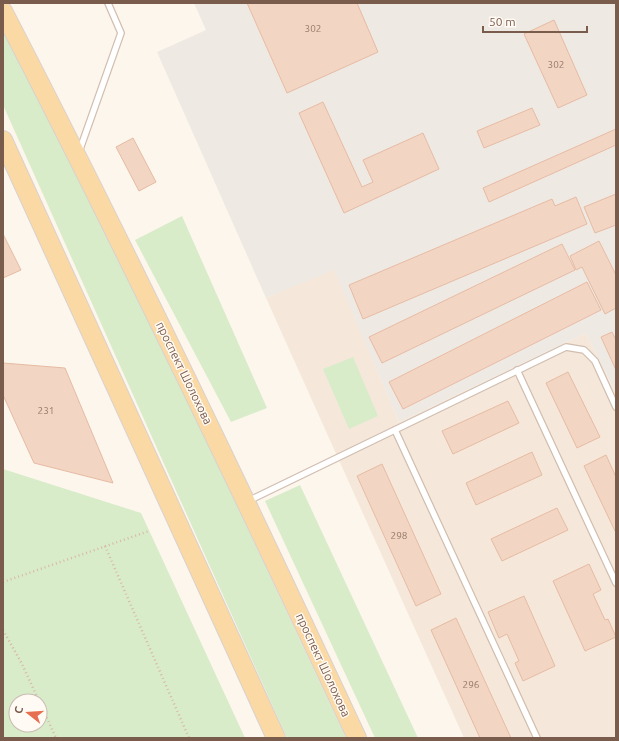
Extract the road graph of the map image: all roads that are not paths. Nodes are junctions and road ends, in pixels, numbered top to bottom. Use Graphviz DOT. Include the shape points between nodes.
graph roads {
  1 [pos="108,3"];
  2 [pos="3,11"];
  3 [pos="3,140"];
  4 [pos="77,156"];
  5 [pos="517,370"];
  6 [pos="616,407"];
  7 [pos="395,430"];
  8 [pos="247,502"];
  9 [pos="616,583"];
  10 [pos="276,738"];
  11 [pos="357,738"];
  12 [pos="537,738"];
  1 -- 4 [label="lane" via="121,32"];
  2 -- 4 [label="main road, проспект Шолохова"];
  3 -- 10 [label="main road"];
  4 -- 8 [label="main road, проспект Шолохова"];
  5 -- 6 [label="lane" via="566,347 584,350 596,361"];
  5 -- 7 [label="lane"];
  5 -- 9 [label="lane"];
  7 -- 8 [label="lane"];
  7 -- 12 [label="lane"];
  8 -- 11 [label="main road, проспект Шолохова"];
}
